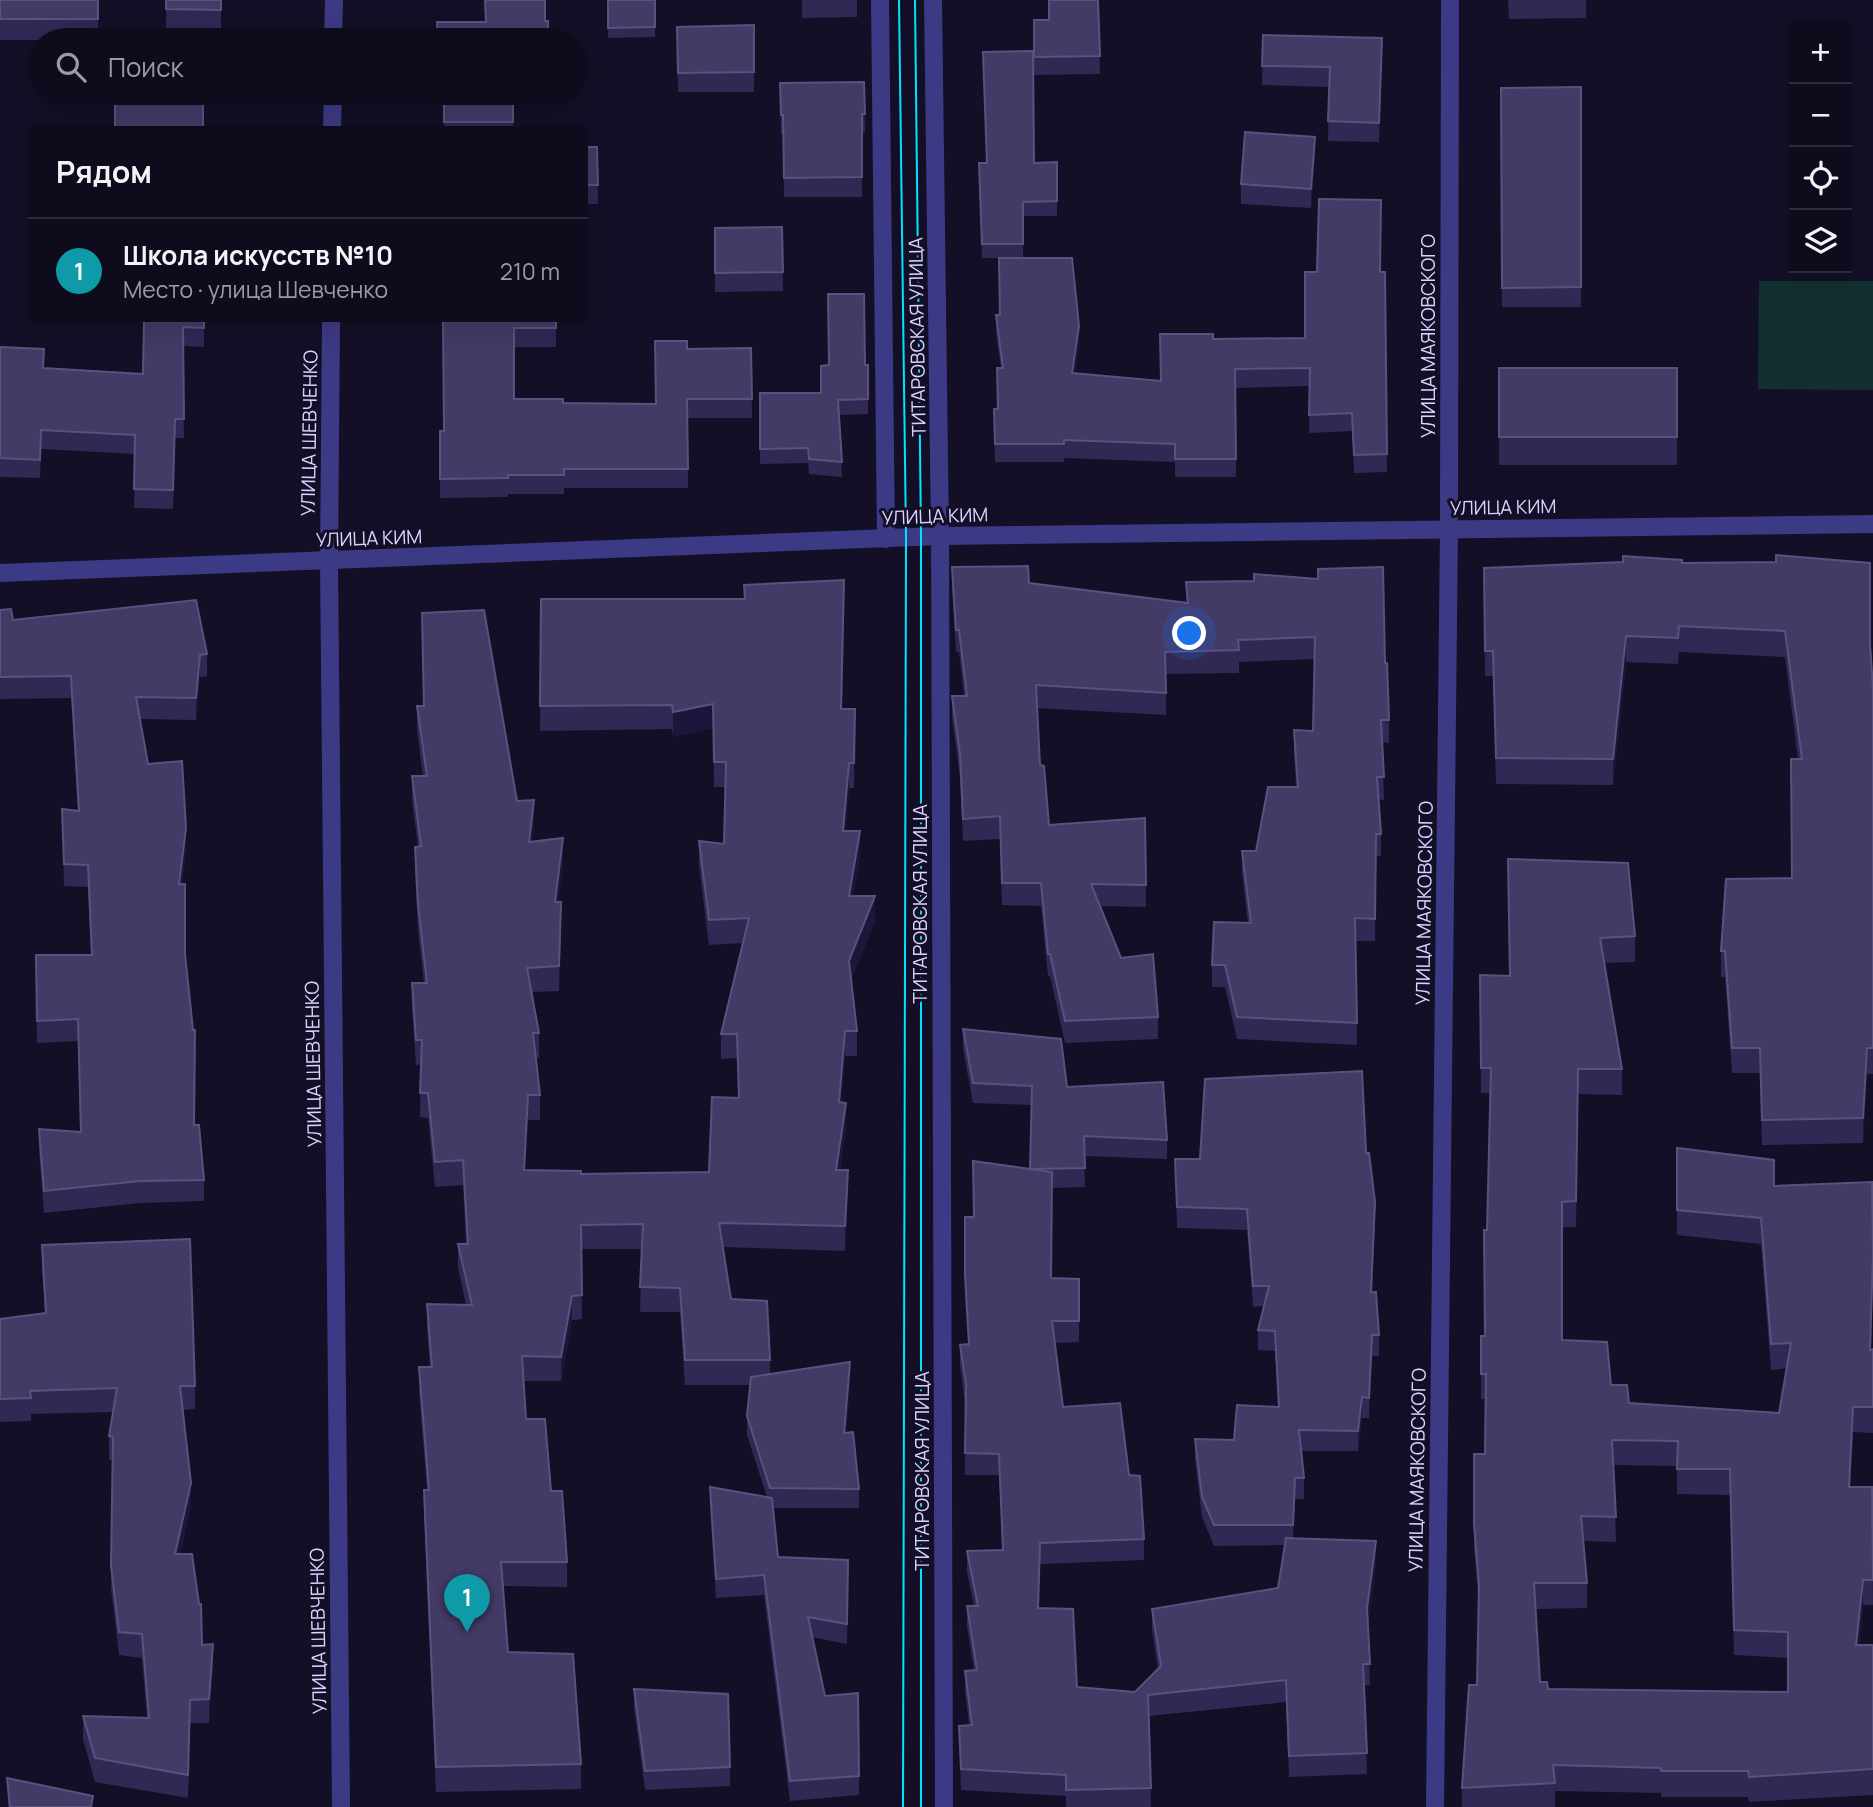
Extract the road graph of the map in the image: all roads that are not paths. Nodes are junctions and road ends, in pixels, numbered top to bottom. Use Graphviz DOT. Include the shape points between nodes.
graph roads {
  1 [pos="334,0"];
  2 [pos="880,0"];
  3 [pos="933,0"];
  4 [pos="1450,0"];
  5 [pos="333,28"];
  6 [pos="333,105"];
  7 [pos="332,126"];
  8 [pos="331,322"];
  9 [pos="1873,524"];
  10 [pos="1449,529"];
  11 [pos="940,536"];
  12 [pos="886,538"];
  13 [pos="329,561"];
  14 [pos="0,573"];
  15 [pos="341,1807"];
  16 [pos="944,1807"];
  17 [pos="1435,1807"];
  1 -- 5 [label="street"];
  2 -- 12 [label="street, ТИТАРОВСКАЯ УЛИЦА"];
  3 -- 11 [label="street, ТИТАРОВСКАЯ УЛИЦА"];
  4 -- 10 [label="street, УЛИЦА МАЯКОВСКОГО"];
  6 -- 7 [label="street"];
  8 -- 13 [label="street, УЛИЦА ШЕВЧЕНКО"];
  9 -- 10 [label="street, УЛИЦА КИМ"];
  10 -- 11 [label="street, УЛИЦА КИМ"];
  10 -- 17 [label="street, УЛИЦА МАЯКОВСКОГО"];
  11 -- 12 [label="street, УЛИЦА КИМ"];
  11 -- 16 [label="street, ТИТАРОВСКАЯ УЛИЦА"];
  12 -- 13 [label="street, УЛИЦА КИМ"];
  13 -- 14 [label="street, УЛИЦА КИМ"];
  13 -- 15 [label="street, УЛИЦА ШЕВЧЕНКО"];
}
